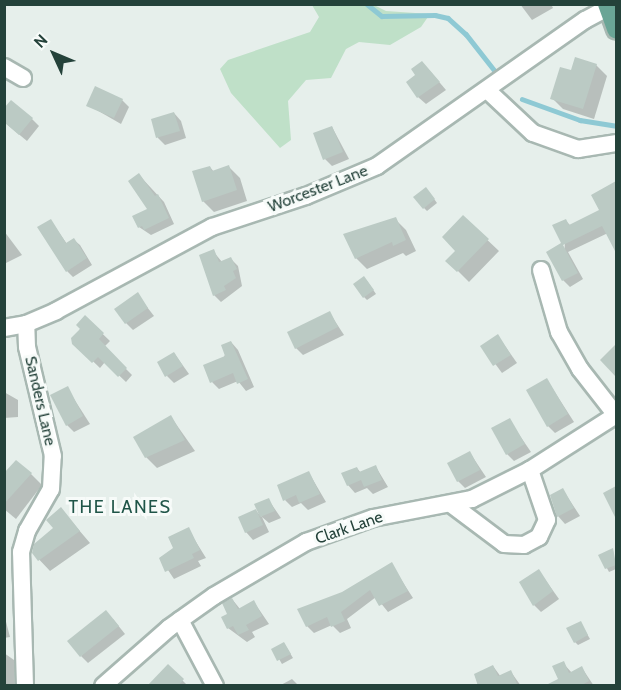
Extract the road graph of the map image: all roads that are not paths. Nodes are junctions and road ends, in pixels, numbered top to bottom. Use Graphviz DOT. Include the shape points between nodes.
graph roads {
  1 [pos="608,6"];
  2 [pos="616,29"];
  3 [pos="4,67"];
  4 [pos="23,78"];
  5 [pos="487,90"];
  6 [pos="616,143"];
  7 [pos="542,270"];
  8 [pos="26,324"];
  9 [pos="4,328"];
  10 [pos="616,415"];
  11 [pos="530,470"];
  12 [pos="451,504"];
  13 [pos="12,568"];
  14 [pos="180,620"];
  15 [pos="25,686"];
  16 [pos="103,686"];
  17 [pos="215,686"];
  1 -- 2 [label="main road"];
  1 -- 5 [label="street, Worcester Lane"];
  3 -- 4 [label="street"];
  5 -- 6 [label="street" via="533,133 578,148"];
  5 -- 8 [label="street, Worcester Lane" via="377,166 306,196 212,227"];
  7 -- 10 [label="street" via="559,332 580,369"];
  8 -- 9 [label="street, Worcester Lane"];
  8 -- 13 [label="street, Sanders Lane" via="27,347 53,456 51,489"];
  10 -- 11 [label="street, Clark Lane"];
  11 -- 12 [label="street, Clark Lane" via="472,499"];
  11 -- 12 [label="street" via="547,520 539,537 524,545 504,544"];
  12 -- 14 [label="street, Clark Lane" via="373,518 334,530 263,566"];
  13 -- 15 [label="street, Sanders Lane"];
  14 -- 16 [label="street, Clark Lane"];
  14 -- 17 [label="street"];
}
